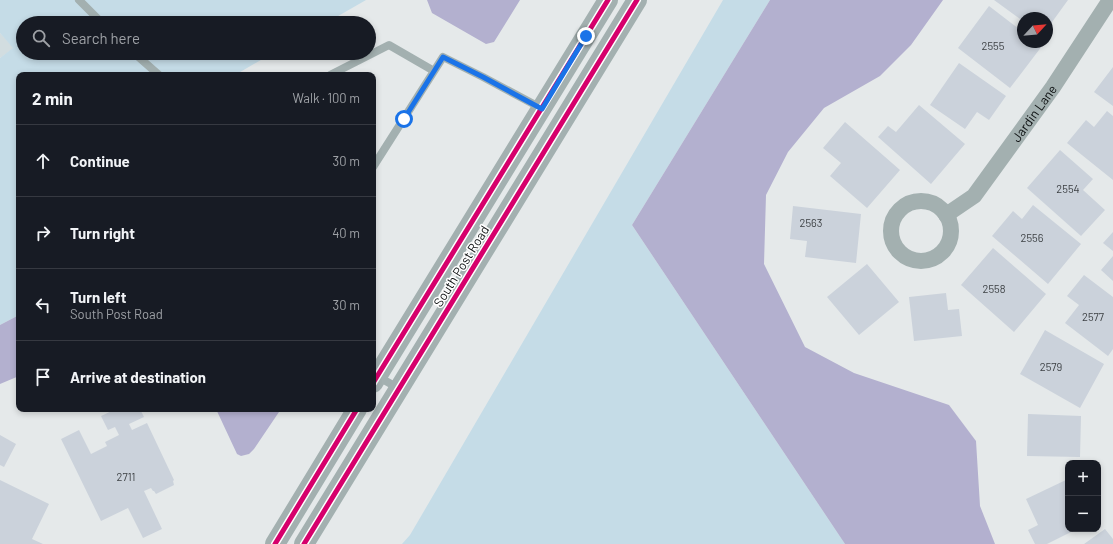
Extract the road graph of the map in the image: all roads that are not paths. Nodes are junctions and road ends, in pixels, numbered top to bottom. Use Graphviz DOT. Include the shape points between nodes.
graph roads {
  1 [pos="79,0"];
  2 [pos="608,0"];
  3 [pos="637,0"];
  4 [pos="1110,0"];
  5 [pos="95,16"];
  6 [pos="376,51"];
  7 [pos="142,60"];
  8 [pos="359,60"];
  9 [pos="434,70"];
  10 [pos="156,72"];
  11 [pos="336,72"];
  12 [pos="542,109"];
  13 [pos="376,162"];
  14 [pos="946,215"];
  15 [pos="376,374"];
  16 [pos="376,378"];
  17 [pos="398,388"];
  18 [pos="355,412"];
  19 [pos="275,544"];
  20 [pos="304,544"];
  1 -- 5 [label="lane"];
  2 -- 12 [label="street, South Post Road"];
  3 -- 17 [label="street, South Post Road"];
  4 -- 14 [label="street, Jardin Lane" via="1053,87 974,196"];
  6 -- 9 [label="lane" via="389,44"];
  7 -- 10 [label="lane"];
  8 -- 11 [label="lane"];
  9 -- 12 [label="lane" via="443,57"];
  9 -- 13 [label="lane"];
  12 -- 15 [label="street, South Post Road"];
  16 -- 17 [label="lane"];
  17 -- 20 [label="street, South Post Road"];
  18 -- 19 [label="street"];
}
